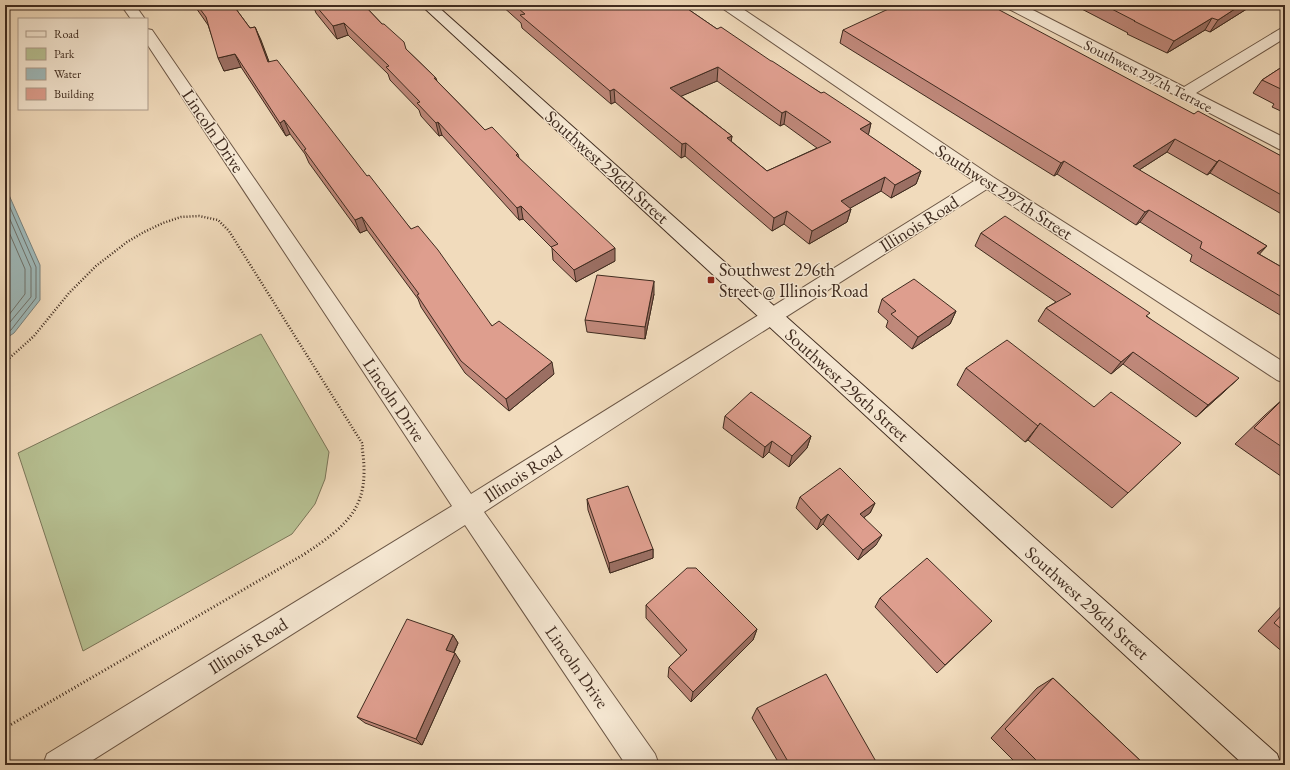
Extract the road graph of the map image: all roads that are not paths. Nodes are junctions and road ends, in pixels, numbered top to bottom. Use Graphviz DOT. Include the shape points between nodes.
graph roads {
  1 [pos="128,5"];
  2 [pos="428,5"];
  3 [pos="727,5"];
  4 [pos="1012,5"];
  5 [pos="137,18"];
  6 [pos="1285,32"];
  7 [pos="148,34"];
  8 [pos="1183,94"];
  9 [pos="1285,145"];
  10 [pos="987,181"];
  11 [pos="771,316"];
  12 [pos="1285,374"];
  13 [pos="468,509"];
  14 [pos="58,765"];
  15 [pos="644,765"];
  16 [pos="1266,765"];
  1 -- 5 [label="street"];
  2 -- 11 [label="street, Southwest 296th Street"];
  3 -- 10 [label="street, Southwest 297th Street"];
  4 -- 8 [label="street, Southwest 297th Terrace"];
  6 -- 8 [label="street"];
  7 -- 13 [label="street, Lincoln Drive"];
  8 -- 9 [label="street, Southwest 297th Terrace"];
  10 -- 11 [label="street, Illinois Road"];
  10 -- 12 [label="street, Southwest 297th Street"];
  11 -- 13 [label="street, Illinois Road"];
  11 -- 16 [label="street, Southwest 296th Street"];
  13 -- 14 [label="street, Illinois Road"];
  13 -- 15 [label="street, Lincoln Drive"];
}
